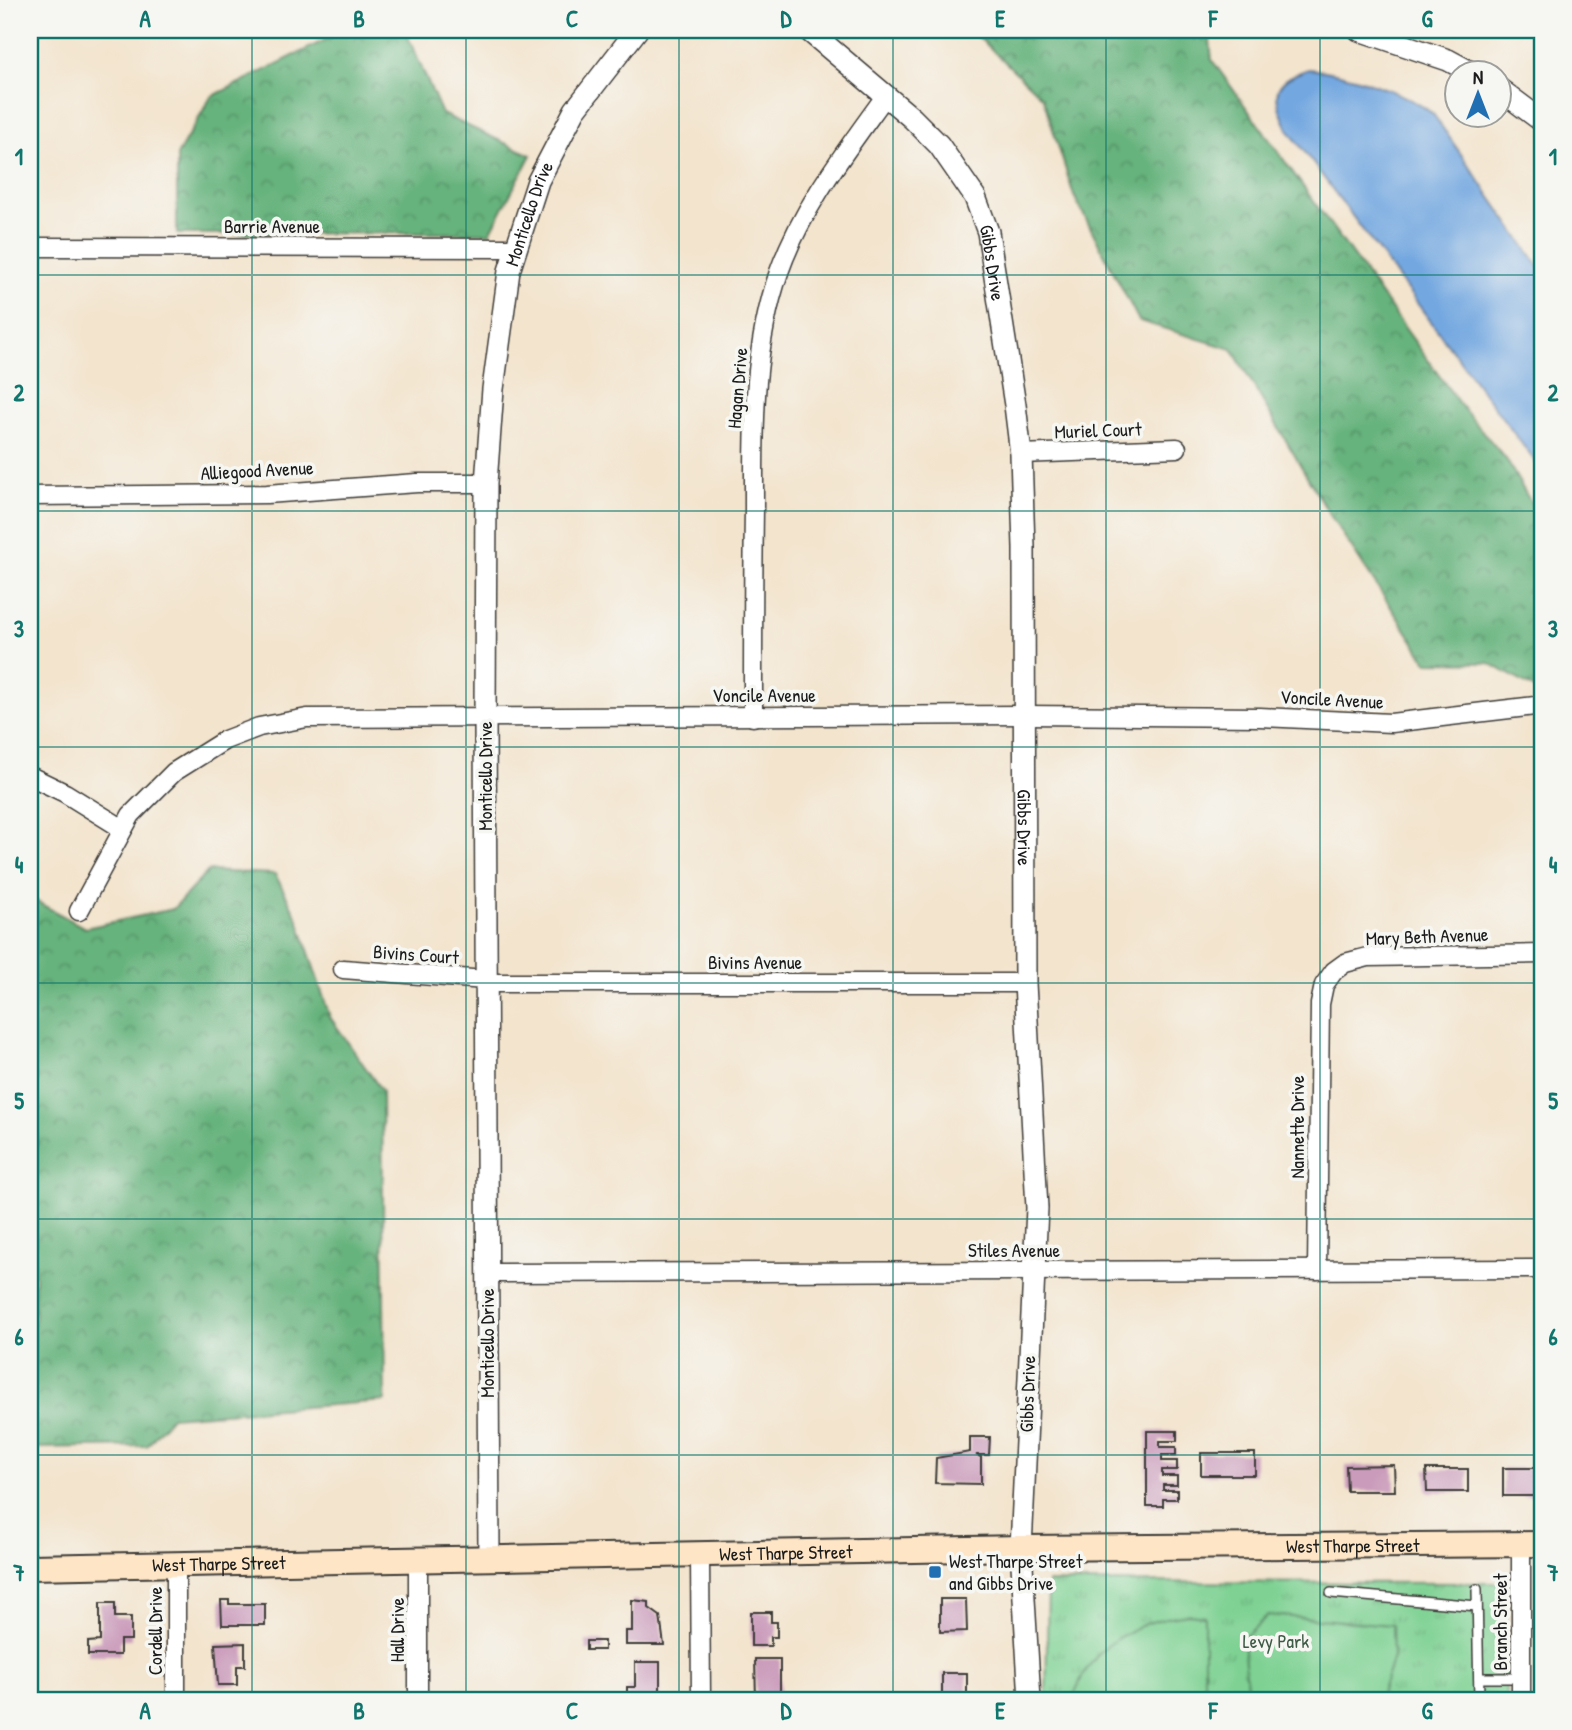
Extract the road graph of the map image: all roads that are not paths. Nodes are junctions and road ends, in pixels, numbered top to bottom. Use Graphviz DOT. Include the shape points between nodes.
graph roads {
  1 [pos="637,30"];
  2 [pos="808,30"];
  3 [pos="1359,30"];
  4 [pos="1448,60"];
  5 [pos="886,95"];
  6 [pos="1512,98"];
  7 [pos="1542,121"];
  8 [pos="30,247"];
  9 [pos="515,248"];
  10 [pos="1177,448"];
  11 [pos="1021,454"];
  12 [pos="486,483"];
  13 [pos="30,496"];
  14 [pos="1535,706"];
  15 [pos="1025,715"];
  16 [pos="753,716"];
  17 [pos="485,718"];
  18 [pos="30,776"];
  19 [pos="123,829"];
  20 [pos="79,911"];
  21 [pos="1542,954"];
  22 [pos="344,970"];
  23 [pos="485,981"];
  24 [pos="1025,983"];
  25 [pos="1324,985"];
  26 [pos="1542,1269"];
  27 [pos="1317,1270"];
  28 [pos="1033,1271"];
  29 [pos="486,1273"];
  30 [pos="1532,1544"];
  31 [pos="1021,1548"];
  32 [pos="700,1556"];
  33 [pos="489,1558"];
  34 [pos="418,1560"];
  35 [pos="176,1562"];
  36 [pos="30,1567"];
  37 [pos="1477,1589"];
  38 [pos="1331,1593"];
  39 [pos="1477,1606"];
  40 [pos="1479,1678"];
  41 [pos="1521,1678"];
  42 [pos="176,1700"];
  43 [pos="418,1700"];
  44 [pos="701,1700"];
  45 [pos="1030,1700"];
  46 [pos="1479,1700"];
  47 [pos="1521,1700"];
  1 -- 9 [label="street, Monticello Drive" via="557,140"];
  2 -- 5 [label="street, Gibbs Drive"];
  3 -- 4 [label="street"];
  5 -- 11 [label="street, Gibbs Drive" via="939,145 982,213 996,273"];
  5 -- 16 [label="street, Hagan Drive" via="802,222 770,303 754,388"];
  6 -- 7 [label="street"];
  8 -- 9 [label="street, Barrie Avenue"];
  9 -- 12 [label="street, Monticello Drive" via="493,389"];
  10 -- 11 [label="street, Muriel Court"];
  11 -- 15 [label="street, Gibbs Drive"];
  12 -- 13 [label="street, Alliegood Avenue" via="267,494"];
  12 -- 17 [label="street, Monticello Drive"];
  14 -- 15 [label="street, Voncile Avenue" via="1391,723"];
  15 -- 16 [label="street, Voncile Avenue"];
  15 -- 24 [label="street, Gibbs Drive"];
  16 -- 17 [label="street, Voncile Avenue"];
  17 -- 19 [label="street, Voncile Avenue" via="307,718 259,727 225,740 174,772"];
  17 -- 23 [label="street, Monticello Drive"];
  18 -- 19 [label="street"];
  19 -- 20 [label="street, Voncile Avenue"];
  21 -- 25 [label="street, Mary Beth Avenue" via="1368,957 1345,963"];
  22 -- 23 [label="street, Bivins Court"];
  23 -- 24 [label="street, Bivins Avenue"];
  23 -- 29 [label="street, Monticello Drive"];
  24 -- 28 [label="street, Gibbs Drive" via="1036,1153"];
  25 -- 27 [label="street, Nannette Drive" via="1318,1031"];
  26 -- 27 [label="street, Stiles Avenue"];
  27 -- 28 [label="street, Stiles Avenue"];
  28 -- 29 [label="street, Stiles Avenue"];
  28 -- 31 [label="street, Gibbs Drive"];
  29 -- 33 [label="street, Monticello Drive"];
  30 -- 31 [label="main road, West Tharpe Street"];
  30 -- 41 [label="street, Branch Street"];
  31 -- 32 [label="main road, West Tharpe Street"];
  31 -- 45 [label="street, Gibbs Drive"];
  32 -- 33 [label="main road, West Tharpe Street"];
  32 -- 44 [label="street"];
  33 -- 34 [label="main road, West Tharpe Street"];
  34 -- 35 [label="main road, West Tharpe Street"];
  34 -- 43 [label="street, Hall Drive"];
  35 -- 36 [label="main road, West Tharpe Street"];
  35 -- 42 [label="street, Cordell Drive"];
  37 -- 39 [label="lane"];
  38 -- 39 [label="lane"];
  39 -- 40 [label="lane"];
  40 -- 41 [label="lane"];
  40 -- 46 [label="lane"];
  41 -- 47 [label="street, Branch Street"];
}
